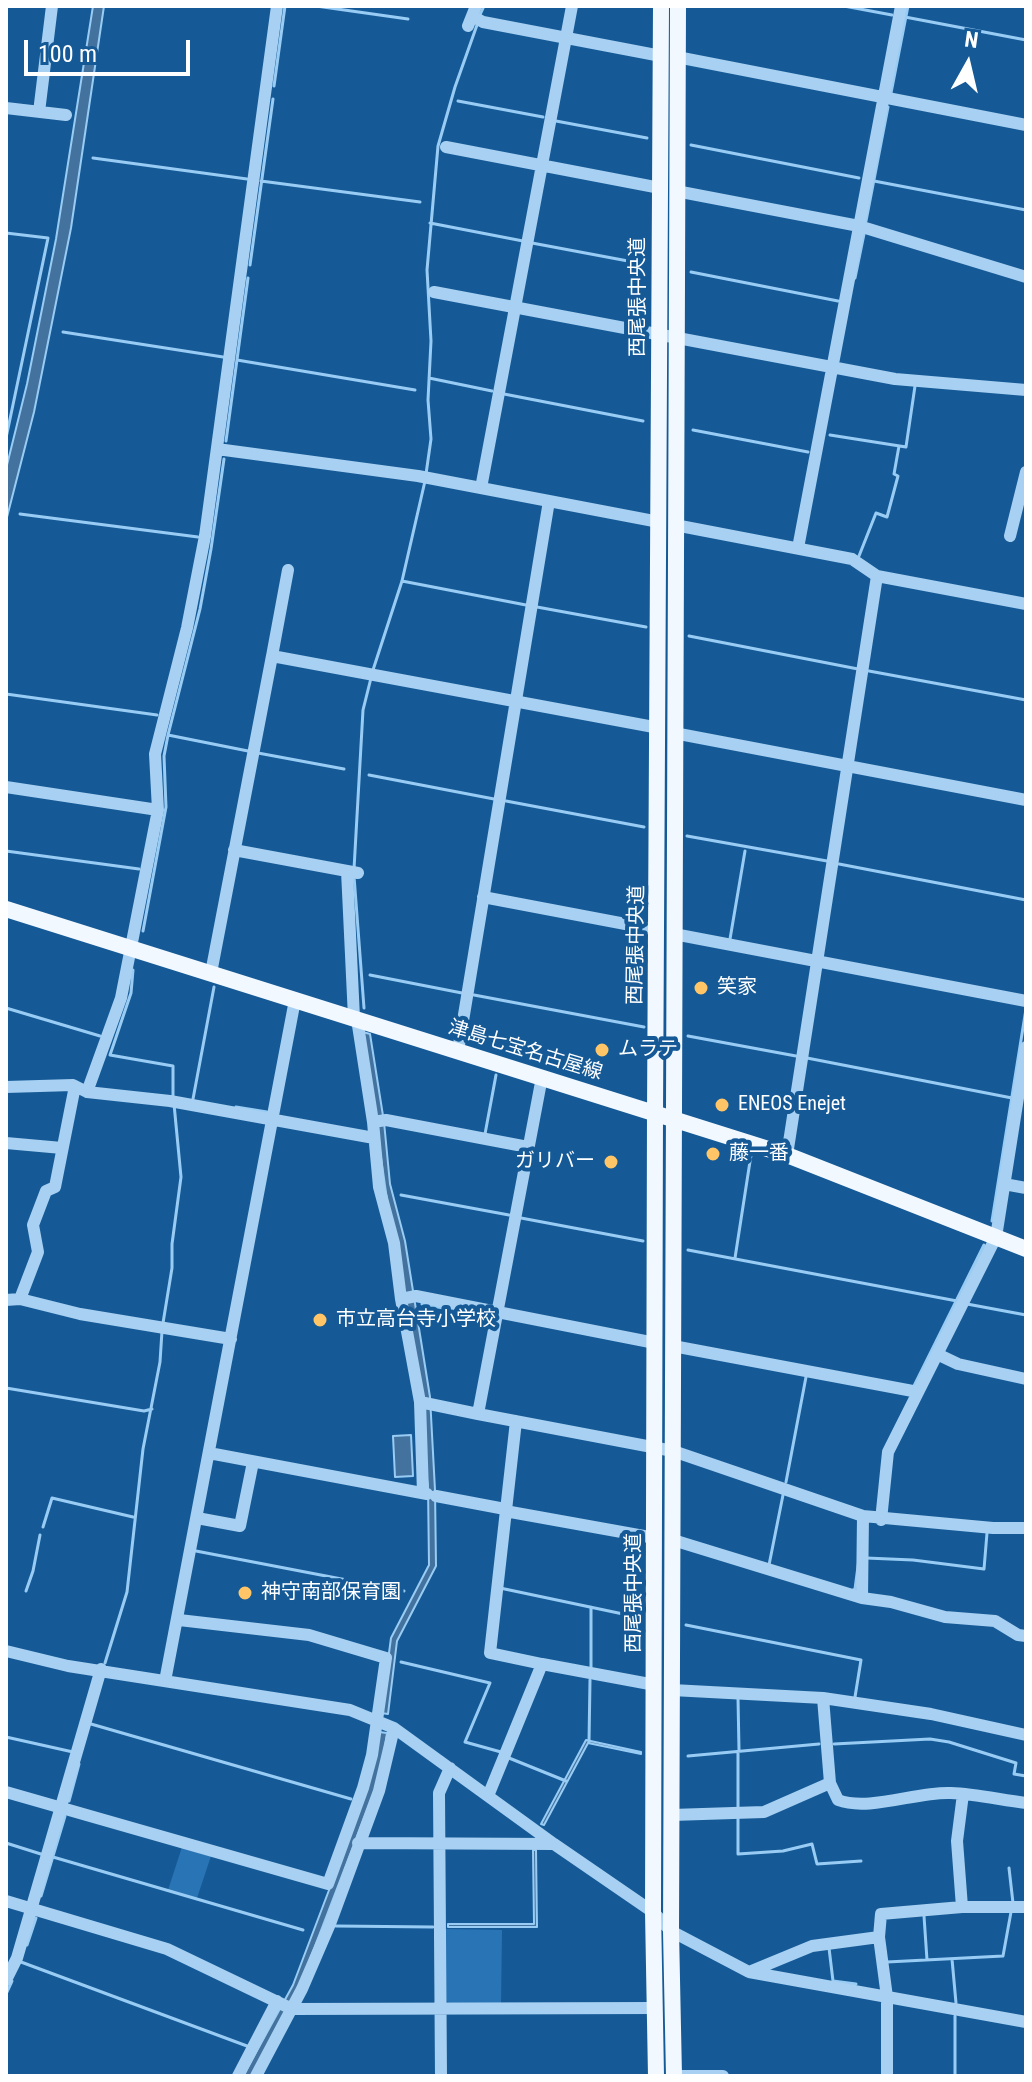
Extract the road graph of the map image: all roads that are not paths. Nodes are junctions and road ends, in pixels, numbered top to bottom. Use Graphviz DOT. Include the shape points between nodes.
graph roads {
  1 [pos="52,6"];
  2 [pos="277,6"];
  3 [pos="572,6"];
  4 [pos="661,6"];
  5 [pos="678,6"];
  6 [pos="901,6"];
  7 [pos="475,17"];
  8 [pos="566,38"];
  9 [pos="669,56"];
  10 [pos="883,98"];
  11 [pos="6,108"];
  12 [pos="39,112"];
  13 [pos="66,115"];
  14 [pos="1026,125"];
  15 [pos="446,147"];
  16 [pos="542,165"];
  17 [pos="668,190"];
  18 [pos="859,226"];
  19 [pos="1026,277"];
  20 [pos="434,292"];
  21 [pos="515,308"];
  22 [pos="668,336"];
  23 [pos="833,369"];
  24 [pos="1026,390"];
  25 [pos="217,449"];
  26 [pos="1026,472"];
  27 [pos="481,488"];
  28 [pos="549,501"];
  29 [pos="667,524"];
  30 [pos="1010,536"];
  31 [pos="798,548"];
  32 [pos="288,570"];
  33 [pos="877,576"];
  34 [pos="1026,604"];
  35 [pos="272,656"];
  36 [pos="516,703"];
  37 [pos="666,731"];
  38 [pos="849,765"];
  39 [pos="6,787"];
  40 [pos="1026,800"];
  41 [pos="158,810"];
  42 [pos="234,850"];
  43 [pos="483,897"];
  44 [pos="6,909"];
  45 [pos="657,930"];
  46 [pos="674,934"];
  47 [pos="131,948"];
  48 [pos="818,961"];
  49 [pos="211,973"];
  50 [pos="295,1000"];
  51 [pos="1026,1001"];
  52 [pos="356,1019"];
  53 [pos="1026,1047"];
  54 [pos="458,1051"];
  55 [pos="542,1077"];
  56 [pos="6,1087"];
  57 [pos="81,1089"];
  58 [pos="655,1112"];
  59 [pos="272,1119"];
  60 [pos="674,1119"];
  61 [pos="378,1121"];
  62 [pos="374,1138"];
  63 [pos="6,1143"];
  64 [pos="528,1147"];
  65 [pos="62,1148"];
  66 [pos="787,1155"];
  67 [pos="1004,1184"];
  68 [pos="1026,1188"];
  69 [pos="996,1237"];
  70 [pos="1026,1249"];
  71 [pos="406,1298"];
  72 [pos="20,1299"];
  73 [pos="6,1300"];
  74 [pos="496,1312"];
  75 [pos="231,1339"];
  76 [pos="655,1343"];
  77 [pos="673,1346"];
  78 [pos="937,1354"];
  79 [pos="1026,1379"];
  80 [pos="918,1392"];
  81 [pos="425,1403"];
  82 [pos="478,1414"];
  83 [pos="516,1421"];
  84 [pos="655,1449"];
  85 [pos="673,1451"];
  86 [pos="209,1453"];
  87 [pos="253,1462"];
  88 [pos="428,1495"];
  89 [pos="505,1510"];
  90 [pos="863,1516"];
  91 [pos="197,1518"];
  92 [pos="881,1520"];
  93 [pos="1026,1528"];
  94 [pos="655,1538"];
  95 [pos="673,1540"];
  96 [pos="862,1598"];
  97 [pos="179,1620"];
  98 [pos="1026,1636"];
  99 [pos="6,1651"];
  100 [pos="542,1664"];
  101 [pos="101,1669"];
  102 [pos="165,1681"];
  103 [pos="664,1687"];
  104 [pos="823,1698"];
  105 [pos="377,1719"];
  106 [pos="394,1728"];
  107 [pos="1026,1735"];
  108 [pos="450,1768"];
  109 [pos="830,1783"];
  110 [pos="6,1792"];
  111 [pos="963,1794"];
  112 [pos="488,1796"];
  113 [pos="1026,1803"];
  114 [pos="61,1808"];
  115 [pos="672,1815"];
  116 [pos="358,1843"];
  117 [pos="441,1844"];
  118 [pos="554,1844"];
  119 [pos="6,1901"];
  120 [pos="962,1907"];
  121 [pos="1026,1907"];
  122 [pos="31,1909"];
  123 [pos="653,1912"];
  124 [pos="671,1931"];
  125 [pos="879,1937"];
  126 [pos="749,1972"];
  127 [pos="6,1980"];
  128 [pos="887,1997"];
  129 [pos="284,2005"];
  130 [pos="440,2008"];
  131 [pos="656,2008"];
  132 [pos="1026,2022"];
  133 [pos="238,2076"];
  134 [pos="256,2076"];
  135 [pos="441,2076"];
  136 [pos="656,2076"];
  137 [pos="674,2076"];
  138 [pos="723,2076"];
  139 [pos="887,2076"];
  1 -- 12 [label="street"];
  2 -- 25 [label="street"];
  3 -- 8 [label="street"];
  4 -- 9 [label="main road, 西尾張中央道"];
  5 -- 9 [label="main road, 西尾張中央道"];
  6 -- 10 [label="street"];
  7 -- 8 [label="street"];
  8 -- 9 [label="street"];
  8 -- 16 [label="street"];
  9 -- 10 [label="street"];
  9 -- 17 [label="main road, 西尾張中央道"];
  10 -- 14 [label="street"];
  10 -- 18 [label="street"];
  11 -- 12 [label="street"];
  12 -- 13 [label="street"];
  15 -- 16 [label="street"];
  16 -- 17 [label="street"];
  16 -- 21 [label="street"];
  17 -- 18 [label="street"];
  17 -- 22 [label="main road, 西尾張中央道"];
  18 -- 19 [label="street"];
  18 -- 23 [label="street"];
  20 -- 21 [label="street"];
  21 -- 22 [label="street"];
  21 -- 27 [label="street"];
  22 -- 23 [label="street"];
  22 -- 29 [label="main road, 西尾張中央道"];
  23 -- 24 [label="street"];
  23 -- 31 [label="street"];
  25 -- 27 [label="street"];
  25 -- 41 [label="street" via="187,628 155,754"];
  26 -- 30 [label="street"];
  27 -- 28 [label="street"];
  28 -- 29 [label="street"];
  28 -- 36 [label="street"];
  29 -- 31 [label="street"];
  29 -- 37 [label="main road, 西尾張中央道"];
  31 -- 33 [label="street" via="852,559"];
  32 -- 35 [label="street"];
  33 -- 34 [label="street"];
  33 -- 38 [label="street"];
  35 -- 36 [label="street"];
  35 -- 42 [label="street"];
  36 -- 37 [label="street"];
  36 -- 43 [label="street"];
  37 -- 38 [label="street"];
  37 -- 45 [label="main road, 西尾張中央道"];
  37 -- 46 [label="main road, 西尾張中央道"];
  38 -- 40 [label="street"];
  38 -- 48 [label="street"];
  39 -- 41 [label="street"];
  41 -- 47 [label="street"];
  42 -- 49 [label="street"];
  42 -- 52 [label="street" via="351,872"];
  43 -- 45 [label="street"];
  43 -- 54 [label="street"];
  44 -- 47 [label="main road, 津島七宝名古屋線"];
  45 -- 58 [label="main road, 西尾張中央道"];
  46 -- 48 [label="street"];
  46 -- 60 [label="main road, 西尾張中央道"];
  47 -- 49 [label="main road, 津島七宝名古屋線"];
  47 -- 57 [label="street" via="121,998"];
  48 -- 51 [label="street"];
  48 -- 66 [label="street"];
  49 -- 50 [label="main road, 津島七宝名古屋線"];
  50 -- 52 [label="main road, 津島七宝名古屋線"];
  50 -- 59 [label="street"];
  52 -- 54 [label="main road, 津島七宝名古屋線"];
  52 -- 61 [label="street"];
  53 -- 67 [label="street"];
  54 -- 55 [label="main road, 津島七宝名古屋線"];
  55 -- 58 [label="main road, 津島七宝名古屋線"];
  55 -- 64 [label="street"];
  56 -- 57 [label="street"];
  57 -- 59 [label="street"];
  57 -- 65 [label="street"];
  58 -- 60 [label="main road, 津島七宝名古屋線"];
  58 -- 76 [label="main road, 西尾張中央道"];
  59 -- 62 [label="street"];
  59 -- 75 [label="street"];
  60 -- 66 [label="main road, 津島七宝名古屋線"];
  60 -- 77 [label="main road, 西尾張中央道"];
  61 -- 62 [label="street"];
  61 -- 64 [label="street"];
  62 -- 71 [label="street" via="379,1187"];
  63 -- 65 [label="street"];
  64 -- 74 [label="street"];
  65 -- 72 [label="street" via="55,1187 46,1191 33,1225 38,1252"];
  66 -- 69 [label="main road, 津島七宝名古屋線"];
  67 -- 68 [label="street"];
  67 -- 69 [label="street"];
  69 -- 70 [label="main road, 津島七宝名古屋線"];
  69 -- 78 [label="street"];
  71 -- 74 [label="street"];
  71 -- 81 [label="street"];
  72 -- 73 [label="street"];
  72 -- 75 [label="street"];
  74 -- 76 [label="street"];
  74 -- 82 [label="street"];
  75 -- 86 [label="street"];
  76 -- 84 [label="main road, 西尾張中央道"];
  77 -- 80 [label="street"];
  77 -- 85 [label="main road, 西尾張中央道"];
  78 -- 79 [label="street"];
  78 -- 80 [label="street"];
  80 -- 92 [label="street" via="888,1452"];
  81 -- 82 [label="street"];
  81 -- 88 [label="street"];
  82 -- 83 [label="street"];
  83 -- 84 [label="street"];
  83 -- 89 [label="street"];
  84 -- 85 [label="street"];
  84 -- 94 [label="main road, 西尾張中央道"];
  85 -- 90 [label="street"];
  85 -- 95 [label="main road, 西尾張中央道"];
  86 -- 87 [label="street"];
  86 -- 91 [label="street"];
  87 -- 88 [label="street"];
  87 -- 91 [label="street" via="240,1526"];
  88 -- 89 [label="street"];
  89 -- 94 [label="street"];
  89 -- 100 [label="street" via="490,1653"];
  90 -- 92 [label="street"];
  90 -- 96 [label="street"];
  91 -- 97 [label="street"];
  92 -- 93 [label="street"];
  94 -- 103 [label="main road, 西尾張中央道"];
  95 -- 96 [label="street"];
  95 -- 103 [label="main road, 西尾張中央道"];
  96 -- 98 [label="street" via="945,1617 995,1621"];
  97 -- 102 [label="street"];
  97 -- 105 [label="street" via="309,1635 386,1658"];
  99 -- 101 [label="street"];
  100 -- 103 [label="street"];
  100 -- 112 [label="street"];
  101 -- 102 [label="street"];
  101 -- 114 [label="street"];
  102 -- 105 [label="street" via="350,1710"];
  103 -- 104 [label="street"];
  103 -- 115 [label="main road, 西尾張中央道"];
  103 -- 123 [label="main road, 西尾張中央道"];
  104 -- 107 [label="street"];
  104 -- 109 [label="street"];
  105 -- 106 [label="street"];
  105 -- 114 [label="street" via="363,1788 328,1884"];
  106 -- 108 [label="street"];
  106 -- 116 [label="street" via="379,1791"];
  108 -- 112 [label="street"];
  108 -- 117 [label="street" via="439,1793"];
  109 -- 111 [label="street" via="845,1803"];
  109 -- 115 [label="street" via="764,1812"];
  110 -- 114 [label="street"];
  111 -- 113 [label="street"];
  111 -- 120 [label="street" via="957,1841"];
  112 -- 118 [label="street"];
  114 -- 122 [label="street"];
  115 -- 124 [label="main road, 西尾張中央道"];
  116 -- 117 [label="street"];
  116 -- 129 [label="street" via="330,1924"];
  117 -- 118 [label="street"];
  117 -- 130 [label="street"];
  118 -- 123 [label="street"];
  119 -- 122 [label="street"];
  120 -- 121 [label="street"];
  120 -- 125 [label="street" via="881,1914"];
  122 -- 127 [label="street"];
  122 -- 129 [label="street" via="167,1949"];
  123 -- 124 [label="street"];
  123 -- 131 [label="main road, 西尾張中央道"];
  124 -- 126 [label="street"];
  124 -- 137 [label="main road, 西尾張中央道"];
  125 -- 126 [label="street" via="812,1946"];
  125 -- 128 [label="street"];
  126 -- 128 [label="street"];
  128 -- 132 [label="street"];
  128 -- 139 [label="street"];
  129 -- 130 [label="street"];
  129 -- 133 [label="street"];
  129 -- 134 [label="street"];
  130 -- 131 [label="street"];
  130 -- 135 [label="street"];
  131 -- 136 [label="main road, 西尾張中央道"];
  137 -- 138 [label="street"];
}
